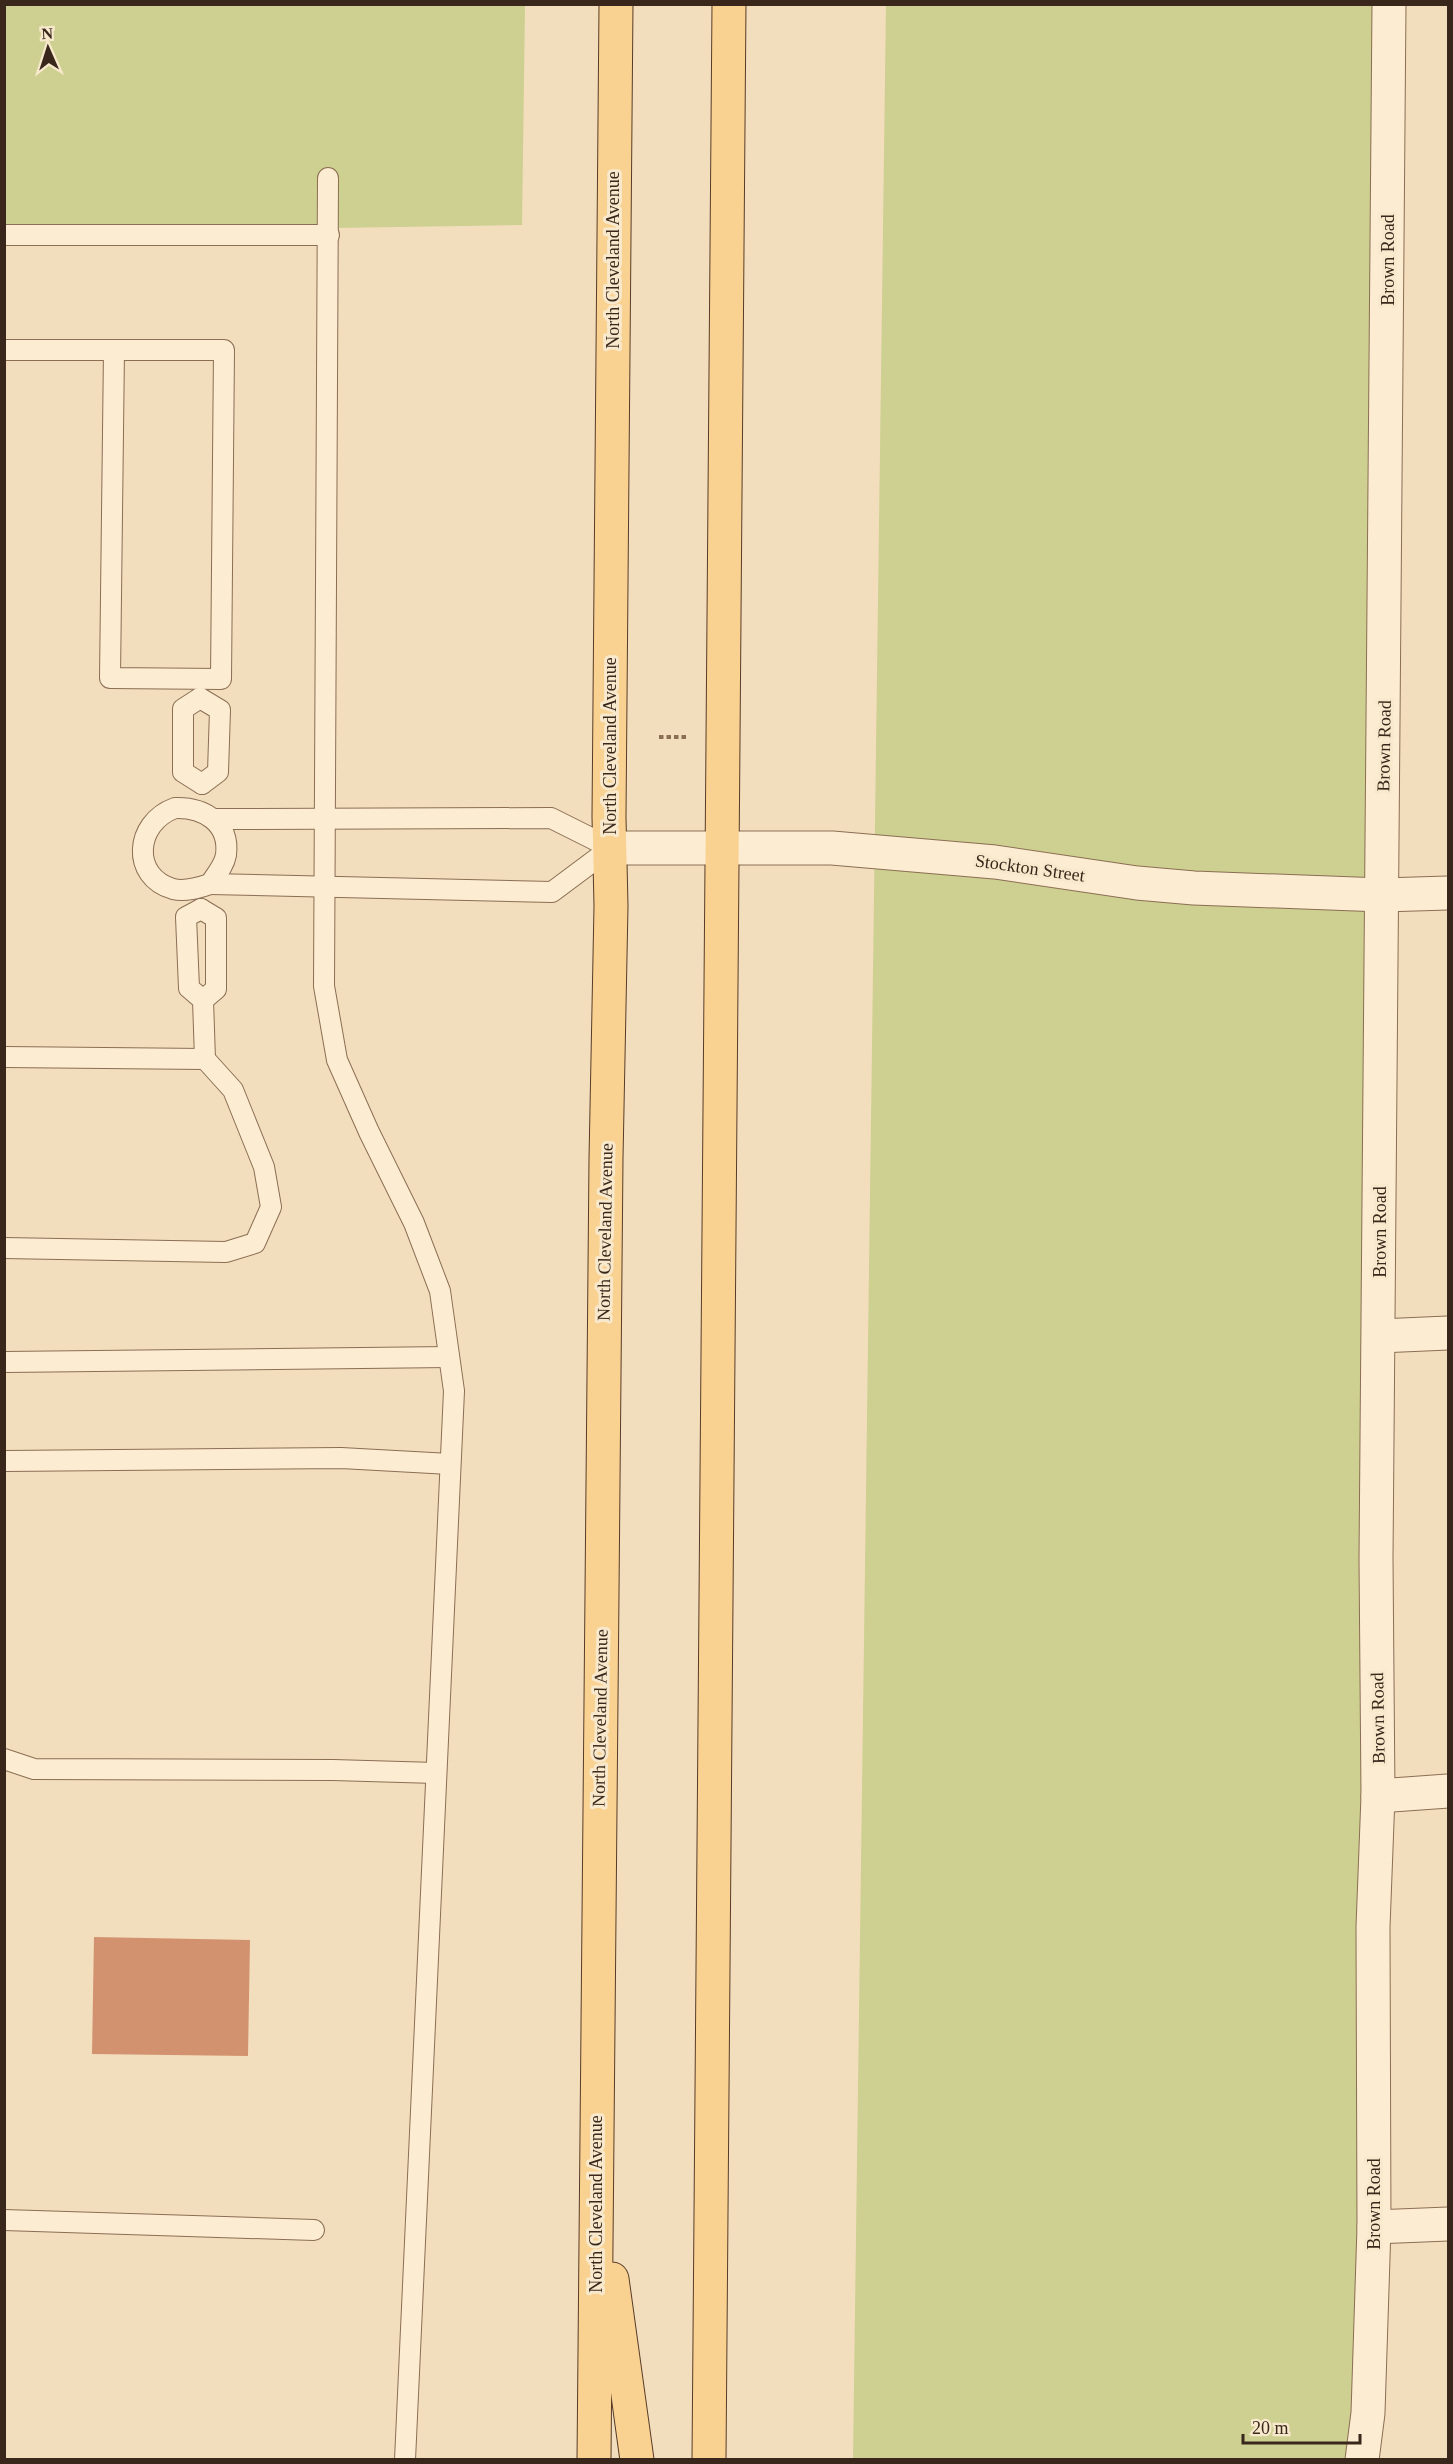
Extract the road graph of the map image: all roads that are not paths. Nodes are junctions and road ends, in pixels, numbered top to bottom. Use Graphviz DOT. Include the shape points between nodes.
graph roads {
  1 [pos="616,4"];
  2 [pos="729,4"];
  3 [pos="1389,4"];
  4 [pos="328,178"];
  5 [pos="4,235"];
  6 [pos="328,235"];
  7 [pos="4,350"];
  8 [pos="114,350"];
  9 [pos="200,688"];
  10 [pos="202,784"];
  11 [pos="208,815"];
  12 [pos="325,819"];
  13 [pos="611,848"];
  14 [pos="721,848"];
  15 [pos="205,886"];
  16 [pos="325,887"];
  17 [pos="1449,893"];
  18 [pos="1382,895"];
  19 [pos="201,909"];
  20 [pos="203,1000"];
  21 [pos="4,1057"];
  22 [pos="205,1059"];
  23 [pos="4,1248"];
  24 [pos="1449,1333"];
  25 [pos="1379,1336"];
  26 [pos="449,1357"];
  27 [pos="4,1362"];
  28 [pos="4,1461"];
  29 [pos="450,1464"];
  30 [pos="4,1759"];
  31 [pos="436,1773"];
  32 [pos="1449,1791"];
  33 [pos="1378,1796"];
  34 [pos="596,2161"];
  35 [pos="4,2220"];
  36 [pos="1449,2224"];
  37 [pos="1374,2227"];
  38 [pos="314,2230"];
  39 [pos="405,2460"];
  40 [pos="594,2460"];
  41 [pos="637,2460"];
  42 [pos="709,2460"];
  43 [pos="1362,2460"];
  1 -- 13 [label="main road, North Cleveland Avenue"];
  2 -- 14 [label="main road"];
  3 -- 18 [label="street, Brown Road"];
  4 -- 6 [label="lane"];
  5 -- 6 [label="lane"];
  6 -- 12 [label="lane"];
  7 -- 8 [label="lane"];
  8 -- 9 [label="lane" via="110,678"];
  8 -- 9 [label="lane" via="224,350 221,679"];
  9 -- 10 [label="lane" via="220,710 218,772"];
  9 -- 10 [label="lane" via="183,709 183,772"];
  10 -- 11 [label="lane"];
  11 -- 12 [label="lane"];
  11 -- 15 [label="lane" via="222,830 226,857"];
  11 -- 15 [label="lane" via="182,808 163,813 152,822 142,848 144,861 160,883 187,890"];
  12 -- 13 [label="lane" via="551,818"];
  12 -- 16 [label="lane"];
  13 -- 14 [label="street, Stockton Street"];
  13 -- 16 [label="lane" via="552,892"];
  13 -- 34 [label="main road, North Cleveland Avenue"];
  14 -- 18 [label="street, Stockton Street" via="832,848 995,862 1182,887"];
  14 -- 42 [label="main road"];
  15 -- 16 [label="lane"];
  15 -- 19 [label="lane"];
  16 -- 26 [label="lane" via="324,986 337,1060 414,1223 440,1291"];
  17 -- 18 [label="street, Stockton Street"];
  18 -- 25 [label="street, Brown Road"];
  19 -- 20 [label="lane" via="216,918 216,989"];
  19 -- 20 [label="lane" via="186,917 189,988"];
  20 -- 22 [label="lane"];
  21 -- 22 [label="lane"];
  22 -- 23 [label="lane" via="233,1090 264,1167 271,1208 255,1243 226,1252"];
  24 -- 25 [label="street"];
  25 -- 33 [label="street, Brown Road"];
  26 -- 27 [label="lane"];
  26 -- 29 [label="lane" via="454,1391"];
  28 -- 29 [label="lane" via="319,1458"];
  29 -- 31 [label="lane"];
  30 -- 31 [label="lane" via="34,1769"];
  31 -- 39 [label="lane"];
  32 -- 33 [label="street"];
  33 -- 37 [label="street, Brown Road" via="1373,1927"];
  34 -- 40 [label="main road, North Cleveland Avenue"];
  34 -- 41 [label="main road"];
  35 -- 38 [label="lane"];
  36 -- 37 [label="street"];
  37 -- 43 [label="street, Brown Road" via="1368,2413"];
}
